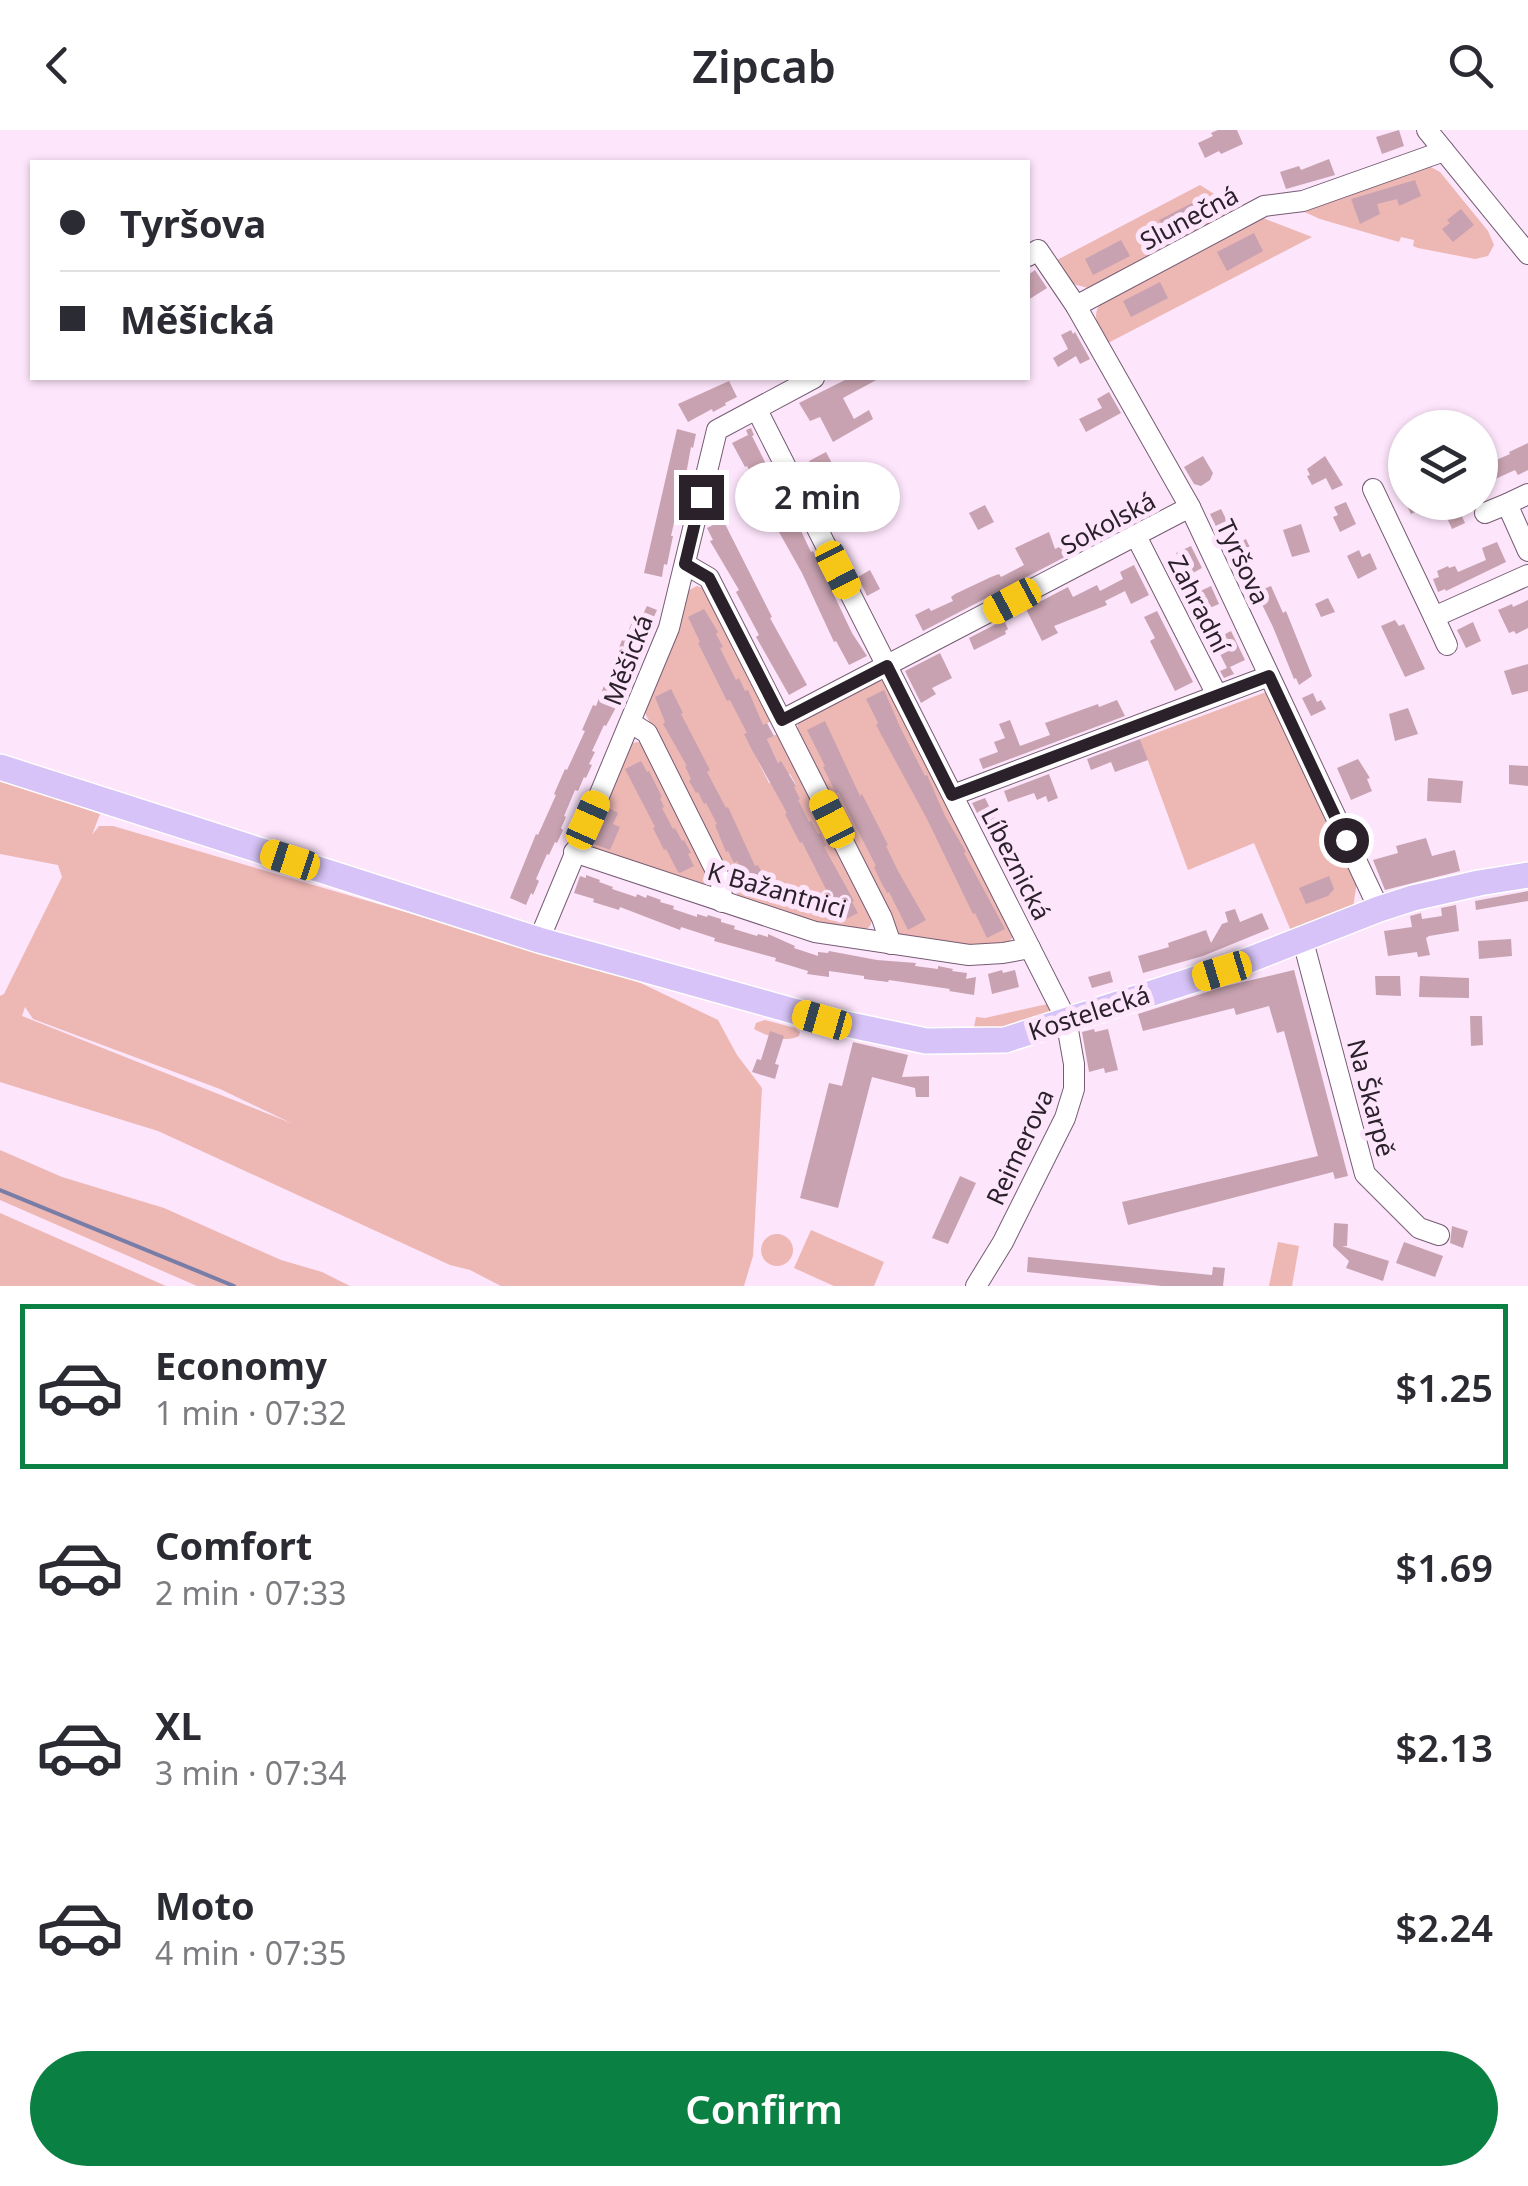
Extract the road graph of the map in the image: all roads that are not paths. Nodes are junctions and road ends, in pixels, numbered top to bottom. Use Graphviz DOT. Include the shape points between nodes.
graph roads {
  1 [pos="1427,130"];
  2 [pos="1444,152"];
  3 [pos="1033,253"];
  4 [pos="1528,254"];
  5 [pos="1076,306"];
  6 [pos="810,380"];
  7 [pos="757,410"];
  8 [pos="1373,489"];
  9 [pos="1528,494"];
  10 [pos="1506,504"];
  11 [pos="1498,507"];
  12 [pos="1190,508"];
  13 [pos="1136,536"];
  14 [pos="1528,551"];
  15 [pos="685,564"];
  16 [pos="1528,575"];
  17 [pos="1434,617"];
  18 [pos="1447,645"];
  19 [pos="887,666"];
  20 [pos="1269,676"];
  21 [pos="1217,695"];
  22 [pos="782,720"];
  23 [pos="631,723"];
  24 [pos="0,767"];
  25 [pos="952,795"];
  26 [pos="574,852"];
  27 [pos="1528,874"];
  28 [pos="722,902"];
  29 [pos="1379,909"];
  30 [pos="539,940"];
  31 [pos="1302,941"];
  32 [pos="890,944"];
  33 [pos="1030,948"];
  34 [pos="1066,1019"];
  35 [pos="1439,1235"];
  36 [pos="976,1286"];
  1 -- 2 [label="street"];
  2 -- 4 [label="street"];
  2 -- 5 [label="street, Slunečná" via="1303,201 1264,206"];
  3 -- 5 [label="street, Tyršova"];
  5 -- 12 [label="street, Tyršova"];
  6 -- 7 [label="street"];
  7 -- 15 [label="street, Měšická" via="717,430"];
  7 -- 19 [label="street, Líbeznická"];
  8 -- 17 [label="street"];
  9 -- 10 [label="street"];
  10 -- 11 [label="street"];
  10 -- 14 [label="street"];
  12 -- 13 [label="street, Sokolská"];
  12 -- 20 [label="street, Tyršova"];
  13 -- 19 [label="street, Sokolská"];
  13 -- 21 [label="street, Zahradní"];
  15 -- 22 [label="street" via="709,578"];
  15 -- 23 [label="street, Měšická" via="669,628"];
  16 -- 17 [label="street"];
  17 -- 18 [label="street"];
  19 -- 22 [label="street, Sokolská"];
  19 -- 25 [label="street, Líbeznická"];
  20 -- 21 [label="street"];
  20 -- 29 [label="street, Tyršova"];
  21 -- 25 [label="street"];
  22 -- 32 [label="street"];
  23 -- 26 [label="street, Měšická"];
  23 -- 28 [label="street" via="647,733 720,882"];
  24 -- 30 [label="main road, Kostelecká"];
  25 -- 33 [label="street, Líbeznická"];
  26 -- 28 [label="street, K Bažantnici"];
  26 -- 30 [label="street, Měšická"];
  27 -- 29 [label="main road, Kostelecká"];
  28 -- 32 [label="street, K Bažantnici" via="815,932"];
  29 -- 31 [label="main road, Kostelecká"];
  30 -- 34 [label="main road, Kostelecká" via="822,1020 926,1042 1006,1040"];
  31 -- 34 [label="main road, Kostelecká"];
  31 -- 35 [label="street, Na Škarpě" via="1365,1174 1419,1228"];
  32 -- 33 [label="street, K Bažantnici" via="969,955"];
  33 -- 34 [label="street, Líbeznická"];
  34 -- 36 [label="street, Reimerova" via="1074,1090 1065,1118"];
}
